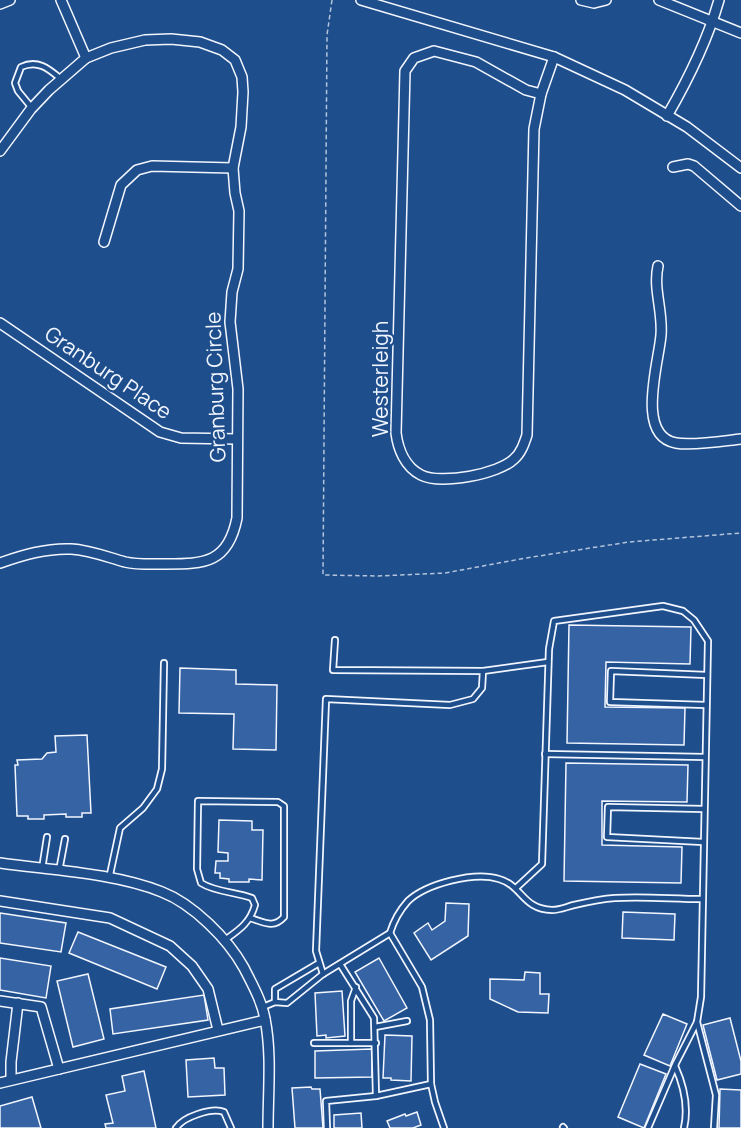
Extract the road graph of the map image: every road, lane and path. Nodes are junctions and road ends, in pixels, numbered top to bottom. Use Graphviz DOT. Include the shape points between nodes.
graph roads {
  1 [pos="10,0"];
  2 [pos="61,0"];
  3 [pos="332,0"];
  4 [pos="361,0"];
  5 [pos="581,0"];
  6 [pos="606,0"];
  7 [pos="658,0"];
  8 [pos="719,0"];
  9 [pos="0,4"];
  10 [pos="712,22"];
  11 [pos="741,33"];
  12 [pos="554,57"];
  13 [pos="86,58"];
  14 [pos="61,79"];
  15 [pos="541,94"];
  16 [pos="32,108"];
  17 [pos="667,116"];
  18 [pos="0,151"];
  19 [pos="673,167"];
  20 [pos="233,168"];
  21 [pos="741,168"];
  22 [pos="741,206"];
  23 [pos="104,242"];
  24 [pos="658,266"];
  25 [pos="0,323"];
  26 [pos="237,439"];
  27 [pos="741,439"];
  28 [pos="741,533"];
  29 [pos="0,563"];
  30 [pos="335,640"];
  31 [pos="548,662"];
  32 [pos="164,663"];
  33 [pos="483,671"];
  34 [pos="707,675"];
  35 [pos="706,705"];
  36 [pos="545,754"];
  37 [pos="705,757"];
  38 [pos="704,809"];
  39 [pos="47,837"];
  40 [pos="65,839"];
  41 [pos="703,842"];
  42 [pos="0,863"];
  43 [pos="42,869"];
  44 [pos="59,871"];
  45 [pos="109,879"];
  46 [pos="516,888"];
  47 [pos="702,899"];
  48 [pos="0,901"];
  49 [pos="250,918"];
  50 [pos="390,933"];
  51 [pos="225,940"];
  52 [pos="319,963"];
  53 [pos="340,964"];
  54 [pos="323,974"];
  55 [pos="293,979"];
  56 [pos="356,986"];
  57 [pos="302,991"];
  58 [pos="0,1001"];
  59 [pos="274,1002"];
  60 [pos="18,1003"];
  61 [pos="263,1008"];
  62 [pos="265,1020"];
  63 [pos="407,1022"];
  64 [pos="697,1022"];
  65 [pos="375,1027"];
  66 [pos="218,1030"];
  67 [pos="375,1042"];
  68 [pos="314,1043"];
  69 [pos="351,1043"];
  70 [pos="675,1066"];
  71 [pos="58,1069"];
  72 [pos="11,1080"];
  73 [pos="0,1083"];
  74 [pos="431,1084"];
  75 [pos="376,1096"];
  76 [pos="176,1128"];
  77 [pos="231,1128"];
  78 [pos="268,1128"];
  79 [pos="327,1128"];
  80 [pos="444,1128"];
  81 [pos="648,1128"];
  82 [pos="684,1128"];
  83 [pos="714,1128"];
  1 -- 9 [label="street"];
  2 -- 13 [label="street"];
  3 -- 28 [label="path" via="327,34 323,575 445,573 629,542"];
  4 -- 12 [label="street"];
  5 -- 6 [label="street"];
  7 -- 10 [label="street"];
  8 -- 10 [label="street"];
  10 -- 11 [label="street"];
  10 -- 17 [label="street" via="687,82"];
  12 -- 15 [label="street, Westerleigh"];
  12 -- 17 [label="street" via="625,90"];
  13 -- 14 [label="street, Granburg Circle"];
  13 -- 20 [label="street, Granburg Circle" via="128,43 171,39 200,42 230,55 239,68 243,92"];
  14 -- 16 [label="street, Granburg Circle"];
  14 -- 16 [label="lane" via="45,66 21,67 15,82"];
  15 -- 15 [label="street, Westerleigh" via="534,129 527,435 515,459 499,469 451,478 421,475 401,454 396,433 405,71 414,58 434,51 476,62 526,90"];
  16 -- 18 [label="street, Granburg Circle"];
  17 -- 21 [label="street"];
  19 -- 22 [label="street" via="694,166"];
  20 -- 23 [label="street" via="152,166 137,170 121,185"];
  20 -- 26 [label="street, Granburg Circle" via="239,211 238,269 230,322 237,375"];
  24 -- 27 [label="street" via="661,334 655,363 653,421 660,434 679,444"];
  25 -- 26 [label="street, Granburg Place" via="160,432 181,438"];
  26 -- 29 [label="street, Granburg Circle" via="234,533 227,546 212,559 198,564 141,564 87,551 58,549"];
  30 -- 33 [label="lane" via="333,670"];
  31 -- 33 [label="lane"];
  31 -- 34 [label="lane" via="555,621 663,606 683,611 708,641"];
  31 -- 36 [label="lane"];
  32 -- 45 [label="lane" via="162,769 157,789 120,828"];
  33 -- 52 [label="lane" via="482,688 473,699 450,705 326,699 316,951"];
  34 -- 35 [label="lane"];
  34 -- 35 [label="lane" via="611,671 610,702"];
  35 -- 37 [label="lane"];
  36 -- 37 [label="lane"];
  36 -- 46 [label="lane" via="542,864"];
  37 -- 38 [label="lane"];
  38 -- 41 [label="lane"];
  38 -- 41 [label="lane" via="608,807 607,837"];
  39 -- 43 [label="lane"];
  40 -- 44 [label="lane"];
  41 -- 47 [label="lane"];
  42 -- 43 [label="street"];
  43 -- 44 [label="street"];
  44 -- 45 [label="street"];
  45 -- 51 [label="street" via="164,893"];
  46 -- 47 [label="lane" via="529,904 556,910 614,898"];
  46 -- 50 [label="lane" via="498,878 472,876 445,881 408,901"];
  47 -- 64 [label="lane"];
  48 -- 66 [label="street" via="110,918 170,946 192,966 208,989"];
  49 -- 49 [label="lane" via="255,905 252,898 201,883 197,869 198,801 278,802 284,806 284,917 274,925"];
  49 -- 51 [label="lane"];
  50 -- 53 [label="lane"];
  50 -- 74 [label="lane" via="422,987 430,1020"];
  51 -- 61 [label="street"];
  52 -- 54 [label="lane"];
  52 -- 55 [label="lane"];
  53 -- 54 [label="lane"];
  53 -- 56 [label="lane"];
  54 -- 57 [label="lane"];
  55 -- 57 [label="lane"];
  55 -- 59 [label="lane" via="275,988"];
  56 -- 65 [label="lane"];
  56 -- 69 [label="lane" via="351,1001"];
  57 -- 59 [label="lane" via="287,1003"];
  58 -- 60 [label="street"];
  59 -- 61 [label="lane"];
  60 -- 71 [label="street" via="41,1007"];
  60 -- 72 [label="street"];
  61 -- 62 [label="street"];
  62 -- 66 [label="street"];
  62 -- 78 [label="street"];
  63 -- 65 [label="lane"];
  64 -- 70 [label="lane"];
  64 -- 83 [label="lane" via="716,1095"];
  65 -- 67 [label="lane"];
  66 -- 71 [label="street"];
  67 -- 69 [label="lane"];
  67 -- 75 [label="lane"];
  68 -- 69 [label="lane"];
  70 -- 81 [label="lane"];
  70 -- 82 [label="lane" via="683,1085 687,1116"];
  71 -- 72 [label="street"];
  72 -- 73 [label="street"];
  74 -- 75 [label="lane"];
  74 -- 80 [label="lane"];
  75 -- 79 [label="lane" via="326,1101"];
  76 -- 77 [label="lane" via="183,1121 214,1110 224,1112"];
}
